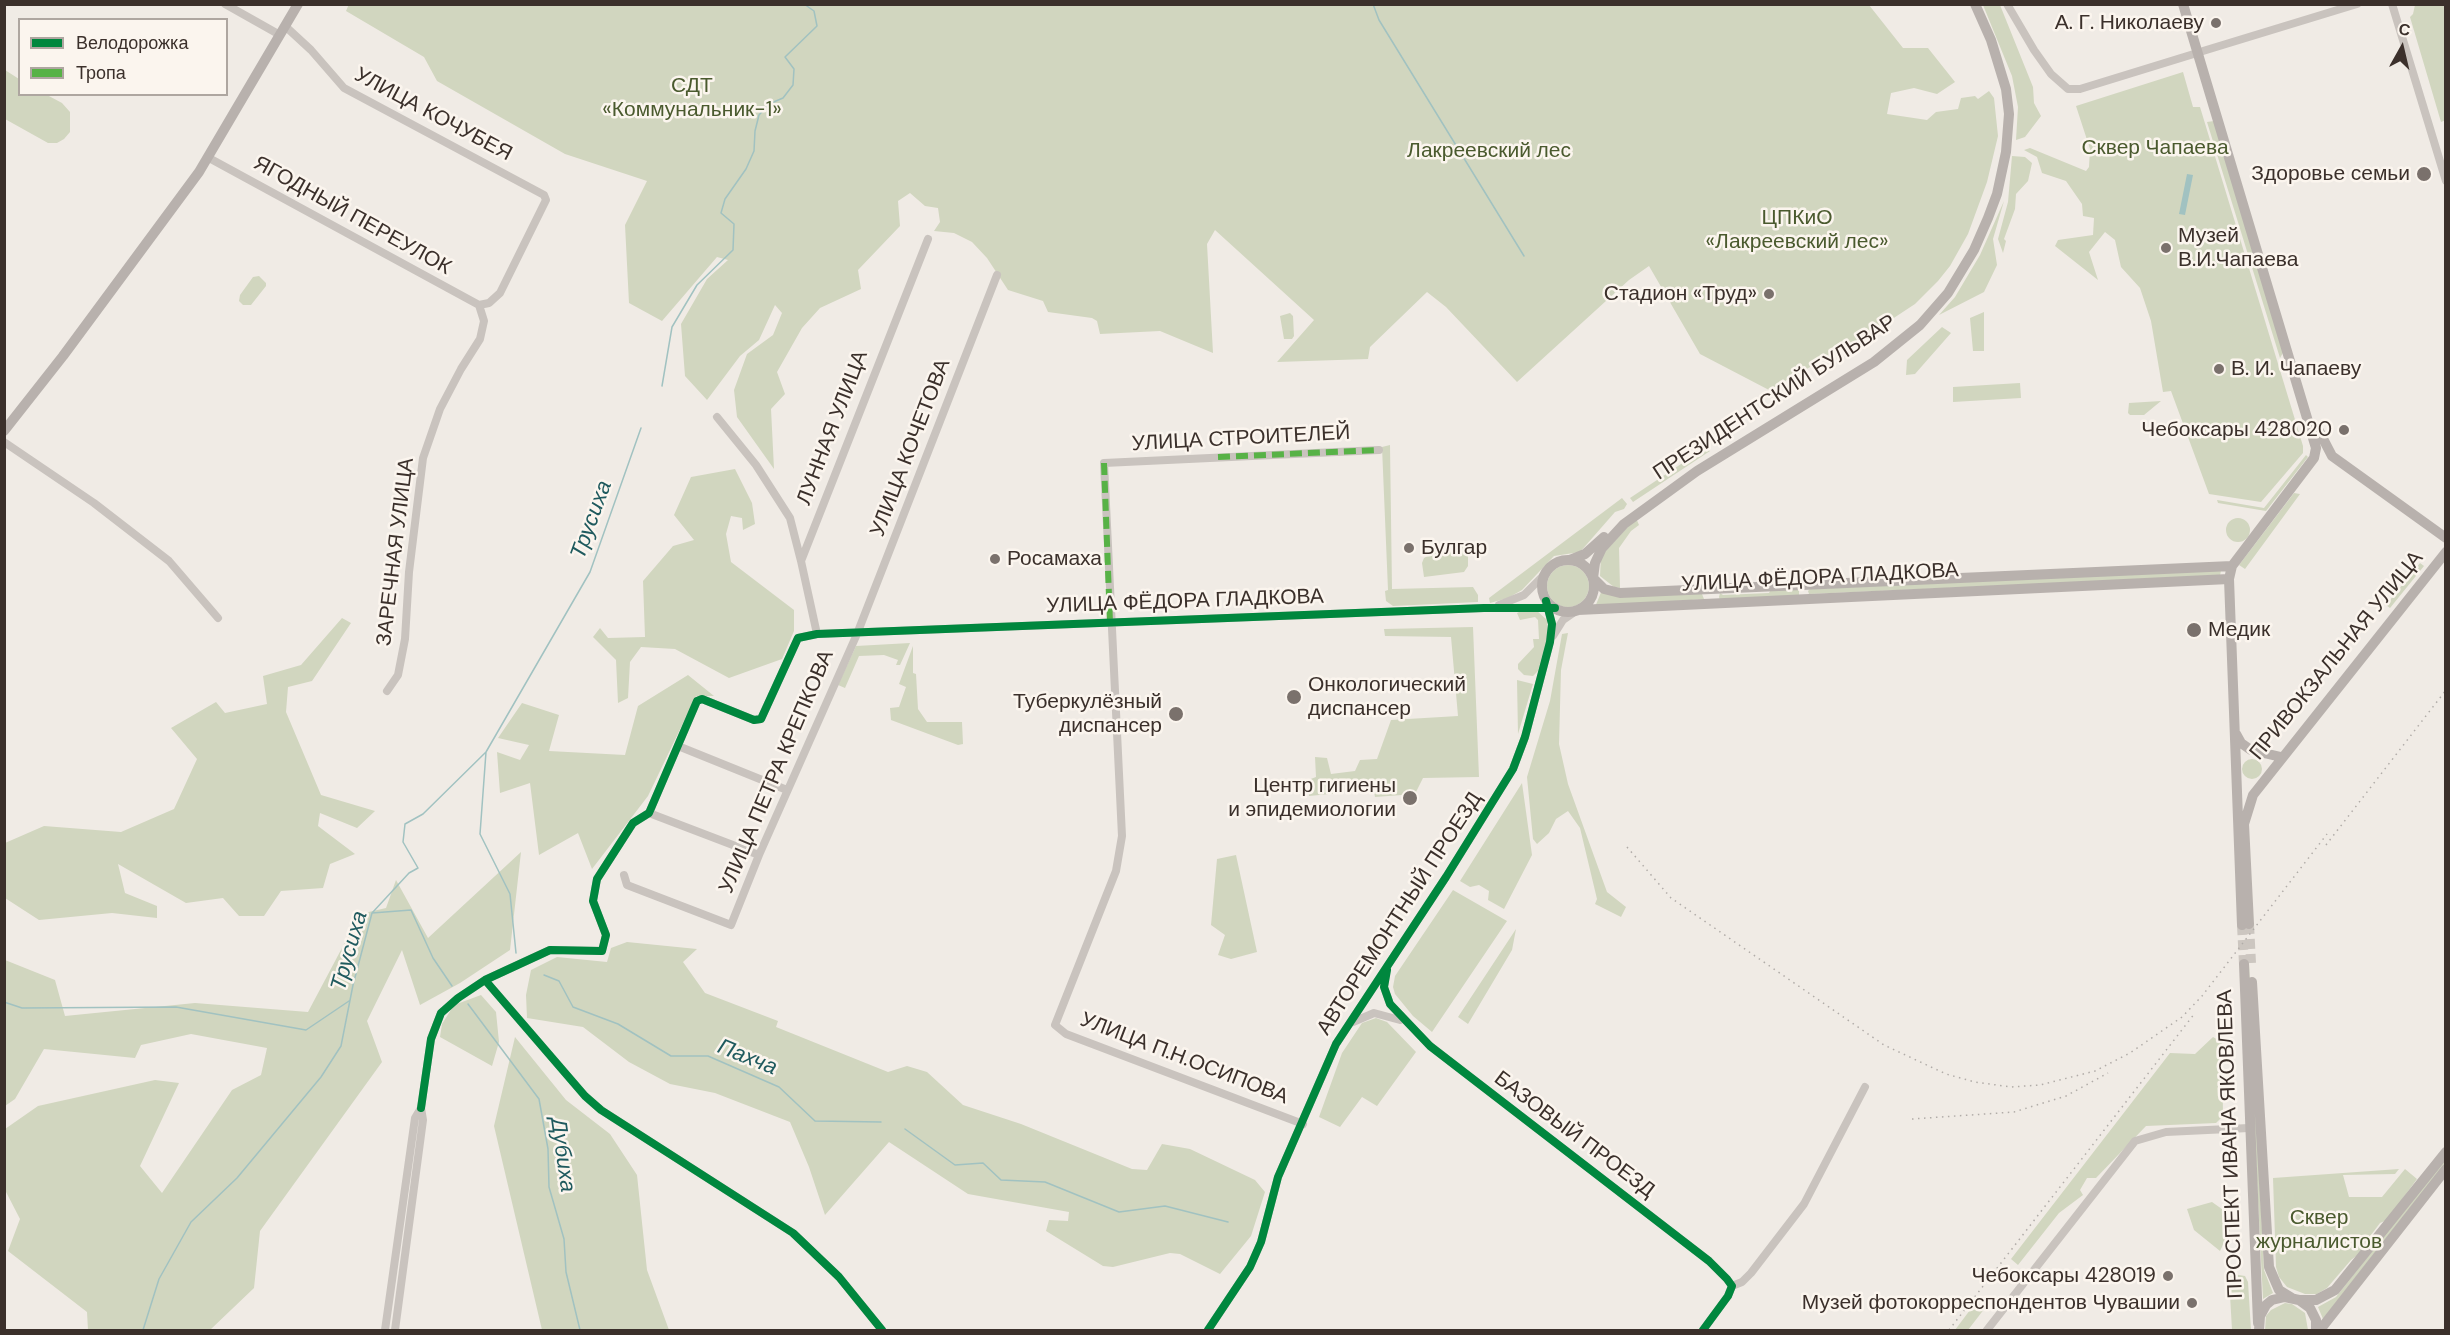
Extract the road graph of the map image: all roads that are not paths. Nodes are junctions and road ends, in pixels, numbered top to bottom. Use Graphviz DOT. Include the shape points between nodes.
graph roads {
  1 [pos="225,4"];
  2 [pos="298,4"];
  3 [pos="1968,4"];
  4 [pos="1975,4"];
  5 [pos="2007,4"];
  6 [pos="2183,4"];
  7 [pos="2189,4"];
  8 [pos="2357,4"];
  9 [pos="2392,4"];
  10 [pos="282,30"];
  11 [pos="2200,52"];
  12 [pos="209,158"];
  13 [pos="2445,181"];
  14 [pos="928,239"];
  15 [pos="997,274"];
  16 [pos="479,305"];
  17 [pos="1794,410"];
  18 [pos="717,417"];
  19 [pos="4,431"];
  20 [pos="4,441"];
  21 [pos="1380,450"];
  22 [pos="2332,456"];
  23 [pos="2314,458"];
  24 [pos="1104,463"];
  25 [pos="2445,538"];
  26 [pos="2445,552"];
  27 [pos="1570,560"];
  28 [pos="801,561"];
  29 [pos="2232,566"];
  30 [pos="2063,573"];
  31 [pos="1545,574"];
  32 [pos="1593,578"];
  33 [pos="2229,579"];
  34 [pos="1803,585"];
  35 [pos="2064,586"];
  36 [pos="1709,589"];
  37 [pos="1804,598"];
  38 [pos="1710,603"];
  39 [pos="1550,606"];
  40 [pos="1484,608"];
  41 [pos="1577,610"];
  42 [pos="218,618"];
  43 [pos="1110,623"];
  44 [pos="817,634"];
  45 [pos="857,634"];
  46 [pos="1551,642"];
  47 [pos="387,691"];
  48 [pos="2235,734"];
  49 [pos="678,746"];
  50 [pos="2281,757"];
  51 [pos="2235,773"];
  52 [pos="2259,784"];
  53 [pos="787,790"];
  54 [pos="649,813"];
  55 [pos="759,855"];
  56 [pos="624,875"];
  57 [pos="1390,962"];
  58 [pos="485,980"];
  59 [pos="1403,1021"];
  60 [pos="1350,1023"];
  61 [pos="1054,1024"];
  62 [pos="1865,1087"];
  63 [pos="1303,1124"];
  64 [pos="2249,1128"];
  65 [pos="2445,1152"];
  66 [pos="2445,1170"];
  67 [pos="409,1198"];
  68 [pos="394,1270"];
  69 [pos="403,1272"];
  70 [pos="1732,1286"];
  71 [pos="2296,1299"];
  72 [pos="2258,1327"];
  73 [pos="386,1330"];
  74 [pos="395,1330"];
  75 [pos="882,1330"];
  76 [pos="1208,1330"];
  77 [pos="1703,1330"];
  78 [pos="1987,1330"];
  79 [pos="2318,1330"];
  1 -- 10 [label="street, УЛИЦА КОЧУБЕЯ"];
  2 -- 10 [label="main road"];
  3 -- 17 [label="main road, ПРЕЗИДЕНТСКИЙ БУЛЬВАР" via="1987,45 2003,115 1999,162 1979,224 1947,282 1913,324"];
  4 -- 17 [label="main road, ПРЕЗИДЕНТСКИЙ БУЛЬВАР" via="2000,67 2008,114 2002,178 1988,218 1960,273 1920,326 1874,362"];
  5 -- 11 [label="street" via="2051,74 2068,89 2080,89"];
  6 -- 11 [label="main road"];
  7 -- 11 [label="main road"];
  8 -- 11 [label="street"];
  9 -- 13 [label="street"];
  10 -- 12 [label="main road"];
  10 -- 16 [label="street, УЛИЦА КОЧУБЕЯ" via="311,50 344,88 544,195 546,200 500,293 489,303"];
  11 -- 22 [label="main road" via="2319,433"];
  11 -- 23 [label="main road" via="2314,437"];
  12 -- 16 [label="street, ЯГОДНЫЙ ПЕРЕУЛОК"];
  12 -- 19 [label="main road"];
  14 -- 28 [label="street, ЛУННАЯ УЛИЦА"];
  15 -- 45 [label="street, УЛИЦА КОЧЕТОВА"];
  16 -- 47 [label="street, ЗАРЕЧНАЯ УЛИЦА" via="484,321 480,339 440,410 423,458 405,639 398,675"];
  17 -- 27 [label="main road, ПРЕЗИДЕНТСКИЙ БУЛЬВАР" via="1662,488 1632,510 1593,548"];
  17 -- 32 [label="main road, ПРЕЗИДЕНТСКИЙ БУЛЬВАР" via="1697,471 1624,524 1602,548"];
  18 -- 28 [label="street" via="756,465 786,511"];
  20 -- 42 [label="street" via="169,561"];
  21 -- 24 [label="street, УЛИЦА СТРОИТЕЛЕЙ"];
  22 -- 23 [label="main road"];
  22 -- 25 [label="main road"];
  23 -- 29 [label="main road"];
  24 -- 43 [label="street, УЛИЦА ФЁДОРА ГЛАДКОВА"];
  26 -- 50 [label="main road, ПРИВОКЗАЛЬНАЯ УЛИЦА"];
  27 -- 31 [label="main road" via="1554,563"];
  27 -- 32 [label="main road" via="1583,564"];
  28 -- 44 [label="street"];
  29 -- 30 [label="main road, УЛИЦА ФЁДОРА ГЛАДКОВА"];
  29 -- 33 [label="main road"];
  30 -- 34 [label="main road, УЛИЦА ФЁДОРА ГЛАДКОВА"];
  30 -- 35 [label="main road"];
  31 -- 39 [label="main road" via="1542,585"];
  31 -- 40 [label="street, УЛИЦА ФЁДОРА ГЛАДКОВА" via="1524,595"];
  32 -- 36 [label="main road, УЛИЦА ФЁДОРА ГЛАДКОВА" via="1604,589 1620,593"];
  32 -- 41 [label="main road" via="1593,596"];
  33 -- 35 [label="main road, УЛИЦА ФЁДОРА ГЛАДКОВА"];
  33 -- 48 [label="main road"];
  34 -- 36 [label="main road, УЛИЦА ФЁДОРА ГЛАДКОВА"];
  34 -- 37 [label="main road"];
  35 -- 37 [label="main road, УЛИЦА ФЁДОРА ГЛАДКОВА"];
  36 -- 38 [label="main road"];
  37 -- 38 [label="main road, УЛИЦА ФЁДОРА ГЛАДКОВА"];
  38 -- 41 [label="main road, УЛИЦА ФЁДОРА ГЛАДКОВА"];
  39 -- 40 [label="street, УЛИЦА ФЁДОРА ГЛАДКОВА"];
  39 -- 41 [label="main road"];
  39 -- 46 [label="street, АВТОРЕМОНТНЫЙ ПРОЕЗД"];
  40 -- 43 [label="street, УЛИЦА ФЁДОРА ГЛАДКОВА"];
  41 -- 46 [label="street, АВТОРЕМОНТНЫЙ ПРОЕЗД" via="1563,620"];
  43 -- 45 [label="street, УЛИЦА ФЁДОРА ГЛАДКОВА"];
  43 -- 61 [label="street, УЛИЦА ФЁДОРА ГЛАДКОВА" via="1120,855"];
  44 -- 45 [label="street, УЛИЦА ФЁДОРА ГЛАДКОВА"];
  44 -- 49 [label="street" via="798,638 794,644 761,719 753,720 702,699 697,701"];
  45 -- 53 [label="street, УЛИЦА ПЕТРА КРЕПКОВА"];
  46 -- 57 [label="street, АВТОРЕМОНТНЫЙ ПРОЕЗД" via="1513,769"];
  48 -- 50 [label="main road" via="2251,750"];
  48 -- 51 [label="main road"];
  49 -- 53 [label="street"];
  49 -- 54 [label="street"];
  50 -- 52 [label="main road, ПРИВОКЗАЛЬНАЯ УЛИЦА"];
  51 -- 52 [label="main road" via="2243,783"];
  51 -- 52 [label="main road" via="2245,924 2244,824 2249,802"];
  53 -- 55 [label="street, УЛИЦА ПЕТРА КРЕПКОВА"];
  54 -- 55 [label="street"];
  54 -- 58 [label="street" via="633,823 597,879 593,901 606,935 602,951 550,950"];
  55 -- 56 [label="street, УЛИЦА ПЕТРА КРЕПКОВА" via="731,925 627,885"];
  57 -- 59 [label="street, БАЗОВЫЙ ПРОЕЗД" via="1384,993"];
  57 -- 60 [label="street, АВТОРЕМОНТНЫЙ ПРОЕЗД"];
  58 -- 67 [label="street" via="448,1005 437,1019"];
  58 -- 75 [label="street" via="585,1096 798,1237 839,1277"];
  59 -- 60 [label="street" via="1374,1013"];
  59 -- 70 [label="street, БАЗОВЫЙ ПРОЕЗД" via="1439,1054 1709,1261"];
  60 -- 63 [label="street, АВТОРЕМОНТНЫЙ ПРОЕЗД" via="1336,1044"];
  61 -- 63 [label="street, УЛИЦА П.Н.ОСИПОВА" via="1066,1034"];
  62 -- 70 [label="street" via="1804,1204 1751,1273"];
  63 -- 76 [label="street, АВТОРЕМОНТНЫЙ ПРОЕЗД" via="1278,1177 1262,1242"];
  64 -- 71 [label="main road, ПРОСПЕКТ ИВАНА ЯКОВЛЕВА" via="2247,963 2269,1267 2279,1290"];
  64 -- 72 [label="main road, ПРОСПЕКТ ИВАНА ЯКОВЛЕВА"];
  64 -- 78 [label="street" via="2166,1132 2135,1142"];
  65 -- 71 [label="main road" via="2335,1290 2316,1300"];
  66 -- 79 [label="main road"];
  67 -- 68 [label="street"];
  67 -- 69 [label="street"];
  68 -- 69 [label="street"];
  68 -- 73 [label="street"];
  69 -- 74 [label="street"];
  70 -- 77 [label="street"];
  71 -- 72 [label="main road" via="2272,1300 2262,1310"];
  71 -- 79 [label="main road, ПРОСПЕКТ ИВАНА ЯКОВЛЕВА" via="2314,1313"];
}
